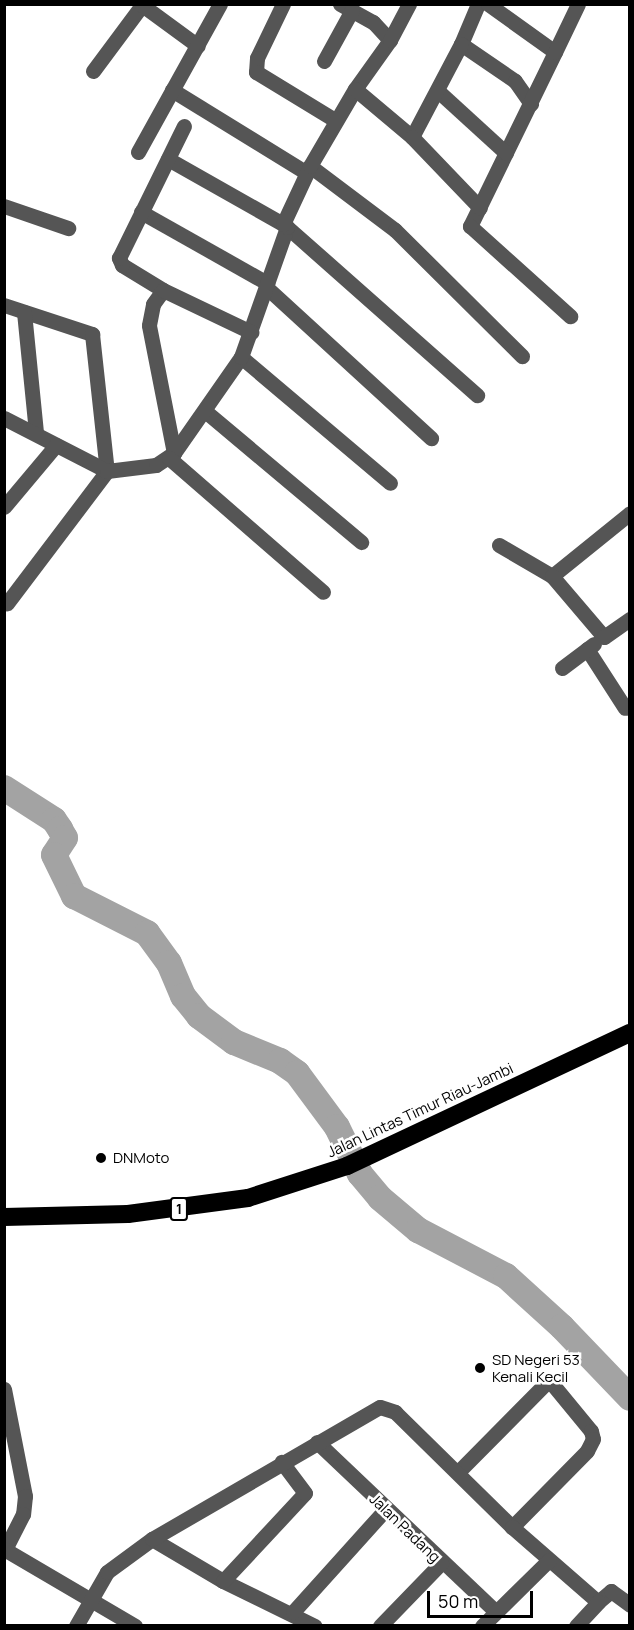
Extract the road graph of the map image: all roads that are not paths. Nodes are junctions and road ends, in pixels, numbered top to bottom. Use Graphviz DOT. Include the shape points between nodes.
graph roads {
  1 [pos="220,4"];
  2 [pos="282,4"];
  3 [pos="409,4"];
  4 [pos="478,4"];
  5 [pos="488,4"];
  6 [pos="578,4"];
  7 [pos="346,7"];
  8 [pos="390,40"];
  9 [pos="461,44"];
  10 [pos="198,46"];
  11 [pos="555,52"];
  12 [pos="324,61"];
  13 [pos="93,70"];
  14 [pos="355,88"];
  15 [pos="172,90"];
  16 [pos="438,91"];
  17 [pos="531,104"];
  18 [pos="335,120"];
  19 [pos="184,126"];
  20 [pos="412,137"];
  21 [pos="138,152"];
  22 [pos="506,153"];
  23 [pos="168,159"];
  24 [pos="308,170"];
  25 [pos="4,206"];
  26 [pos="480,208"];
  27 [pos="141,212"];
  28 [pos="285,225"];
  29 [pos="69,228"];
  30 [pos="267,285"];
  31 [pos="163,290"];
  32 [pos="4,305"];
  33 [pos="24,312"];
  34 [pos="570,316"];
  35 [pos="251,332"];
  36 [pos="522,356"];
  37 [pos="241,357"];
  38 [pos="477,395"];
  39 [pos="205,411"];
  40 [pos="4,418"];
  41 [pos="36,432"];
  42 [pos="431,438"];
  43 [pos="56,445"];
  44 [pos="172,455"];
  45 [pos="107,471"];
  46 [pos="390,483"];
  47 [pos="4,507"];
  48 [pos="630,513"];
  49 [pos="361,542"];
  50 [pos="499,545"];
  51 [pos="552,576"];
  52 [pos="323,592"];
  53 [pos="7,603"];
  54 [pos="630,619"];
  55 [pos="604,637"];
  56 [pos="587,649"];
  57 [pos="562,668"];
  58 [pos="625,708"];
  59 [pos="630,1033"];
  60 [pos="4,1217"];
  61 [pos="4,1389"];
  62 [pos="317,1442"];
  63 [pos="282,1462"];
  64 [pos="459,1471"];
  65 [pos="385,1510"];
  66 [pos="513,1527"];
  67 [pos="152,1539"];
  68 [pos="5,1549"];
  69 [pos="549,1560"];
  70 [pos="441,1563"];
  71 [pos="223,1581"];
  72 [pos="90,1600"];
  73 [pos="598,1602"];
  74 [pos="630,1605"];
  75 [pos="495,1611"];
  76 [pos="293,1612"];
  77 [pos="76,1626"];
  78 [pos="135,1626"];
  79 [pos="315,1626"];
  80 [pos="381,1626"];
  81 [pos="482,1626"];
  82 [pos="576,1626"];
  1 -- 10 [label="street"];
  2 -- 18 [label="street" via="257,58 256,72"];
  3 -- 8 [label="street"];
  4 -- 9 [label="street"];
  5 -- 11 [label="street"];
  6 -- 11 [label="street"];
  7 -- 8 [label="street" via="384,30"];
  7 -- 12 [label="street"];
  8 -- 14 [label="street"];
  9 -- 16 [label="street"];
  9 -- 17 [label="street" via="516,81"];
  10 -- 13 [label="street" via="142,5"];
  10 -- 15 [label="street"];
  11 -- 17 [label="street"];
  14 -- 18 [label="street"];
  14 -- 20 [label="street"];
  15 -- 21 [label="street"];
  15 -- 24 [label="street"];
  16 -- 20 [label="street"];
  16 -- 22 [label="street"];
  17 -- 22 [label="street"];
  18 -- 24 [label="street"];
  19 -- 23 [label="street"];
  20 -- 26 [label="street"];
  22 -- 26 [label="street"];
  23 -- 27 [label="street"];
  23 -- 28 [label="street"];
  24 -- 28 [label="street"];
  24 -- 36 [label="street" via="395,230"];
  25 -- 29 [label="street"];
  26 -- 34 [label="street" via="471,228"];
  27 -- 30 [label="street"];
  27 -- 31 [label="street" via="119,262"];
  28 -- 30 [label="street"];
  28 -- 38 [label="street"];
  30 -- 35 [label="street"];
  30 -- 42 [label="street"];
  31 -- 35 [label="street"];
  31 -- 44 [label="street" via="151,310 149,325"];
  32 -- 33 [label="street"];
  33 -- 41 [label="street"];
  33 -- 45 [label="street" via="92,334"];
  35 -- 37 [label="street"];
  37 -- 39 [label="street"];
  37 -- 46 [label="street"];
  39 -- 44 [label="street"];
  39 -- 49 [label="street"];
  40 -- 41 [label="street"];
  41 -- 43 [label="street"];
  43 -- 45 [label="street"];
  43 -- 47 [label="street"];
  44 -- 45 [label="street" via="150,467"];
  44 -- 52 [label="street"];
  45 -- 53 [label="street"];
  48 -- 51 [label="street"];
  50 -- 51 [label="street"];
  51 -- 55 [label="street"];
  54 -- 55 [label="street"];
  55 -- 56 [label="street"];
  56 -- 57 [label="street"];
  56 -- 58 [label="street"];
  59 -- 60 [label="highway, Jalan Lintas Timur Riau-Jambi / 1" via="347,1166 248,1198 180,1209"];
  61 -- 68 [label="street" via="26,1496 23,1515"];
  62 -- 63 [label="street"];
  62 -- 64 [label="street" via="376,1408 386,1407"];
  62 -- 65 [label="street, Jalan Padang"];
  63 -- 67 [label="street"];
  63 -- 71 [label="street" via="305,1492"];
  64 -- 66 [label="street"];
  64 -- 66 [label="street" via="549,1380 591,1431 593,1439 588,1451"];
  65 -- 70 [label="street, Jalan Padang"];
  65 -- 76 [label="street"];
  66 -- 69 [label="street"];
  67 -- 71 [label="street"];
  67 -- 72 [label="street" via="107,1572"];
  68 -- 72 [label="street"];
  69 -- 73 [label="street"];
  69 -- 75 [label="street"];
  70 -- 75 [label="street, Jalan Padang"];
  70 -- 80 [label="street"];
  71 -- 76 [label="street"];
  72 -- 77 [label="street"];
  72 -- 78 [label="street"];
  73 -- 74 [label="street" via="611,1591"];
  73 -- 82 [label="street"];
  75 -- 81 [label="street"];
  76 -- 79 [label="street"];
}
